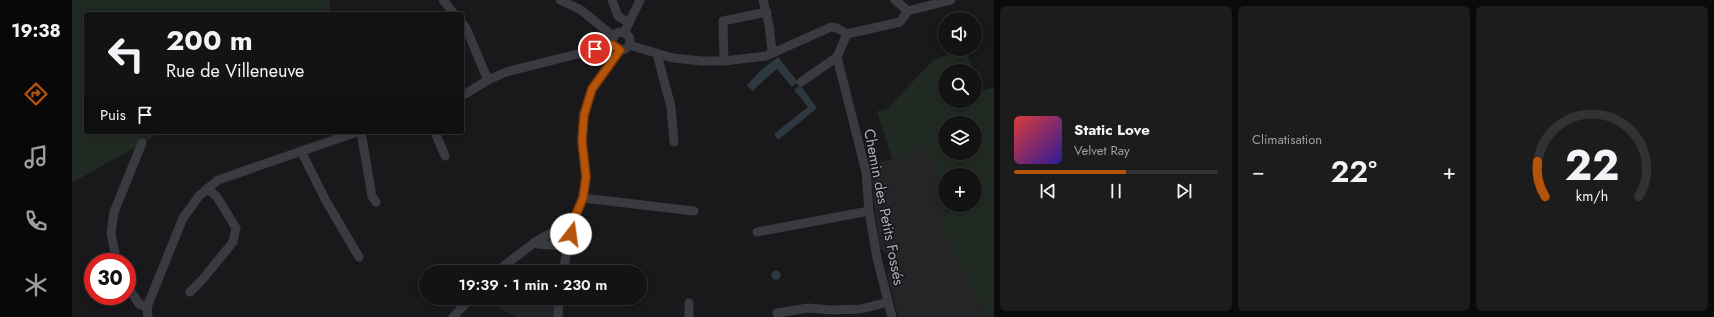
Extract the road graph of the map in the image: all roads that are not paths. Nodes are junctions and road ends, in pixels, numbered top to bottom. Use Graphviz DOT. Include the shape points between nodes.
graph roads {
  1 [pos="443,0"];
  2 [pos="560,0"];
  3 [pos="612,0"];
  4 [pos="640,0"];
  5 [pos="763,0"];
  6 [pos="895,0"];
  7 [pos="951,0"];
  8 [pos="908,11"];
  9 [pos="452,12"];
  10 [pos="767,12"];
  11 [pos="629,23"];
  12 [pos="464,26"];
  13 [pos="624,33"];
  14 [pos="847,34"];
  15 [pos="616,44"];
  16 [pos="629,45"];
  17 [pos="773,53"];
  18 [pos="657,54"];
  19 [pos="837,57"];
  20 [pos="724,61"];
  21 [pos="488,80"];
  22 [pos="801,82"];
  23 [pos="464,95"];
  24 [pos="352,134"];
  25 [pos="361,134"];
  26 [pos="436,134"];
  27 [pos="674,142"];
  28 [pos="142,143"];
  29 [pos="301,151"];
  30 [pos="445,156"];
  31 [pos="207,188"];
  32 [pos="583,198"];
  33 [pos="376,202"];
  34 [pos="869,211"];
  35 [pos="694,212"];
  36 [pos="571,223"];
  37 [pos="757,232"];
  38 [pos="535,242"];
  39 [pos="568,246"];
  40 [pos="115,253"];
  41 [pos="359,257"];
  42 [pos="505,265"];
  43 [pos="564,265"];
  44 [pos="190,292"];
  45 [pos="136,299"];
  46 [pos="888,302"];
  47 [pos="689,303"];
  48 [pos="464,305"];
  49 [pos="559,305"];
  50 [pos="147,307"];
  51 [pos="776,313"];
  52 [pos="148,317"];
  53 [pos="453,317"];
  54 [pos="558,317"];
  55 [pos="689,317"];
  56 [pos="892,317"];
  1 -- 9 [label="street"];
  2 -- 15 [label="street" via="581,10"];
  3 -- 11 [label="street" via="618,16"];
  4 -- 11 [label="street"];
  5 -- 10 [label="street"];
  6 -- 8 [label="street"];
  7 -- 8 [label="street"];
  8 -- 14 [label="street" via="900,22"];
  10 -- 17 [label="street"];
  10 -- 20 [label="street" via="723,21"];
  11 -- 13 [label="street"];
  12 -- 21 [label="street"];
  13 -- 15 [label="street" via="619,32"];
  13 -- 16 [label="street" via="630,39"];
  14 -- 17 [label="street" via="831,27"];
  14 -- 19 [label="street"];
  15 -- 16 [label="street" via="626,49"];
  15 -- 21 [label="street" via="506,72"];
  15 -- 32 [label="street" via="592,89 584,115 582,141 586,177"];
  16 -- 18 [label="street"];
  17 -- 20 [label="street"];
  18 -- 20 [label="street" via="673,58"];
  18 -- 27 [label="street" via="671,108"];
  19 -- 22 [label="street"];
  19 -- 34 [label="street, Chemin des Petits Fossés" via="866,172"];
  21 -- 23 [label="street"];
  24 -- 29 [label="street"];
  25 -- 33 [label="street" via="372,196"];
  26 -- 30 [label="street"];
  28 -- 40 [label="street" via="114,212 111,234"];
  29 -- 31 [label="street" via="218,180"];
  29 -- 41 [label="street" via="326,201"];
  31 -- 44 [label="street" via="217,197 236,228 233,242"];
  31 -- 50 [label="street" via="190,206 183,218"];
  32 -- 35 [label="street"];
  32 -- 36 [label="street"];
  34 -- 37 [label="street"];
  34 -- 46 [label="street, Chemin des Petits Fossés"];
  36 -- 38 [label="street"];
  36 -- 39 [label="street"];
  38 -- 39 [label="street"];
  38 -- 42 [label="street"];
  39 -- 43 [label="street"];
  45 -- 50 [label="street" via="139,304"];
  46 -- 51 [label="street" via="861,309 808,308"];
  46 -- 56 [label="street, Chemin des Petits Fossés"];
  47 -- 55 [label="street"];
  48 -- 53 [label="street"];
  49 -- 54 [label="street"];
  50 -- 52 [label="street"];
}
